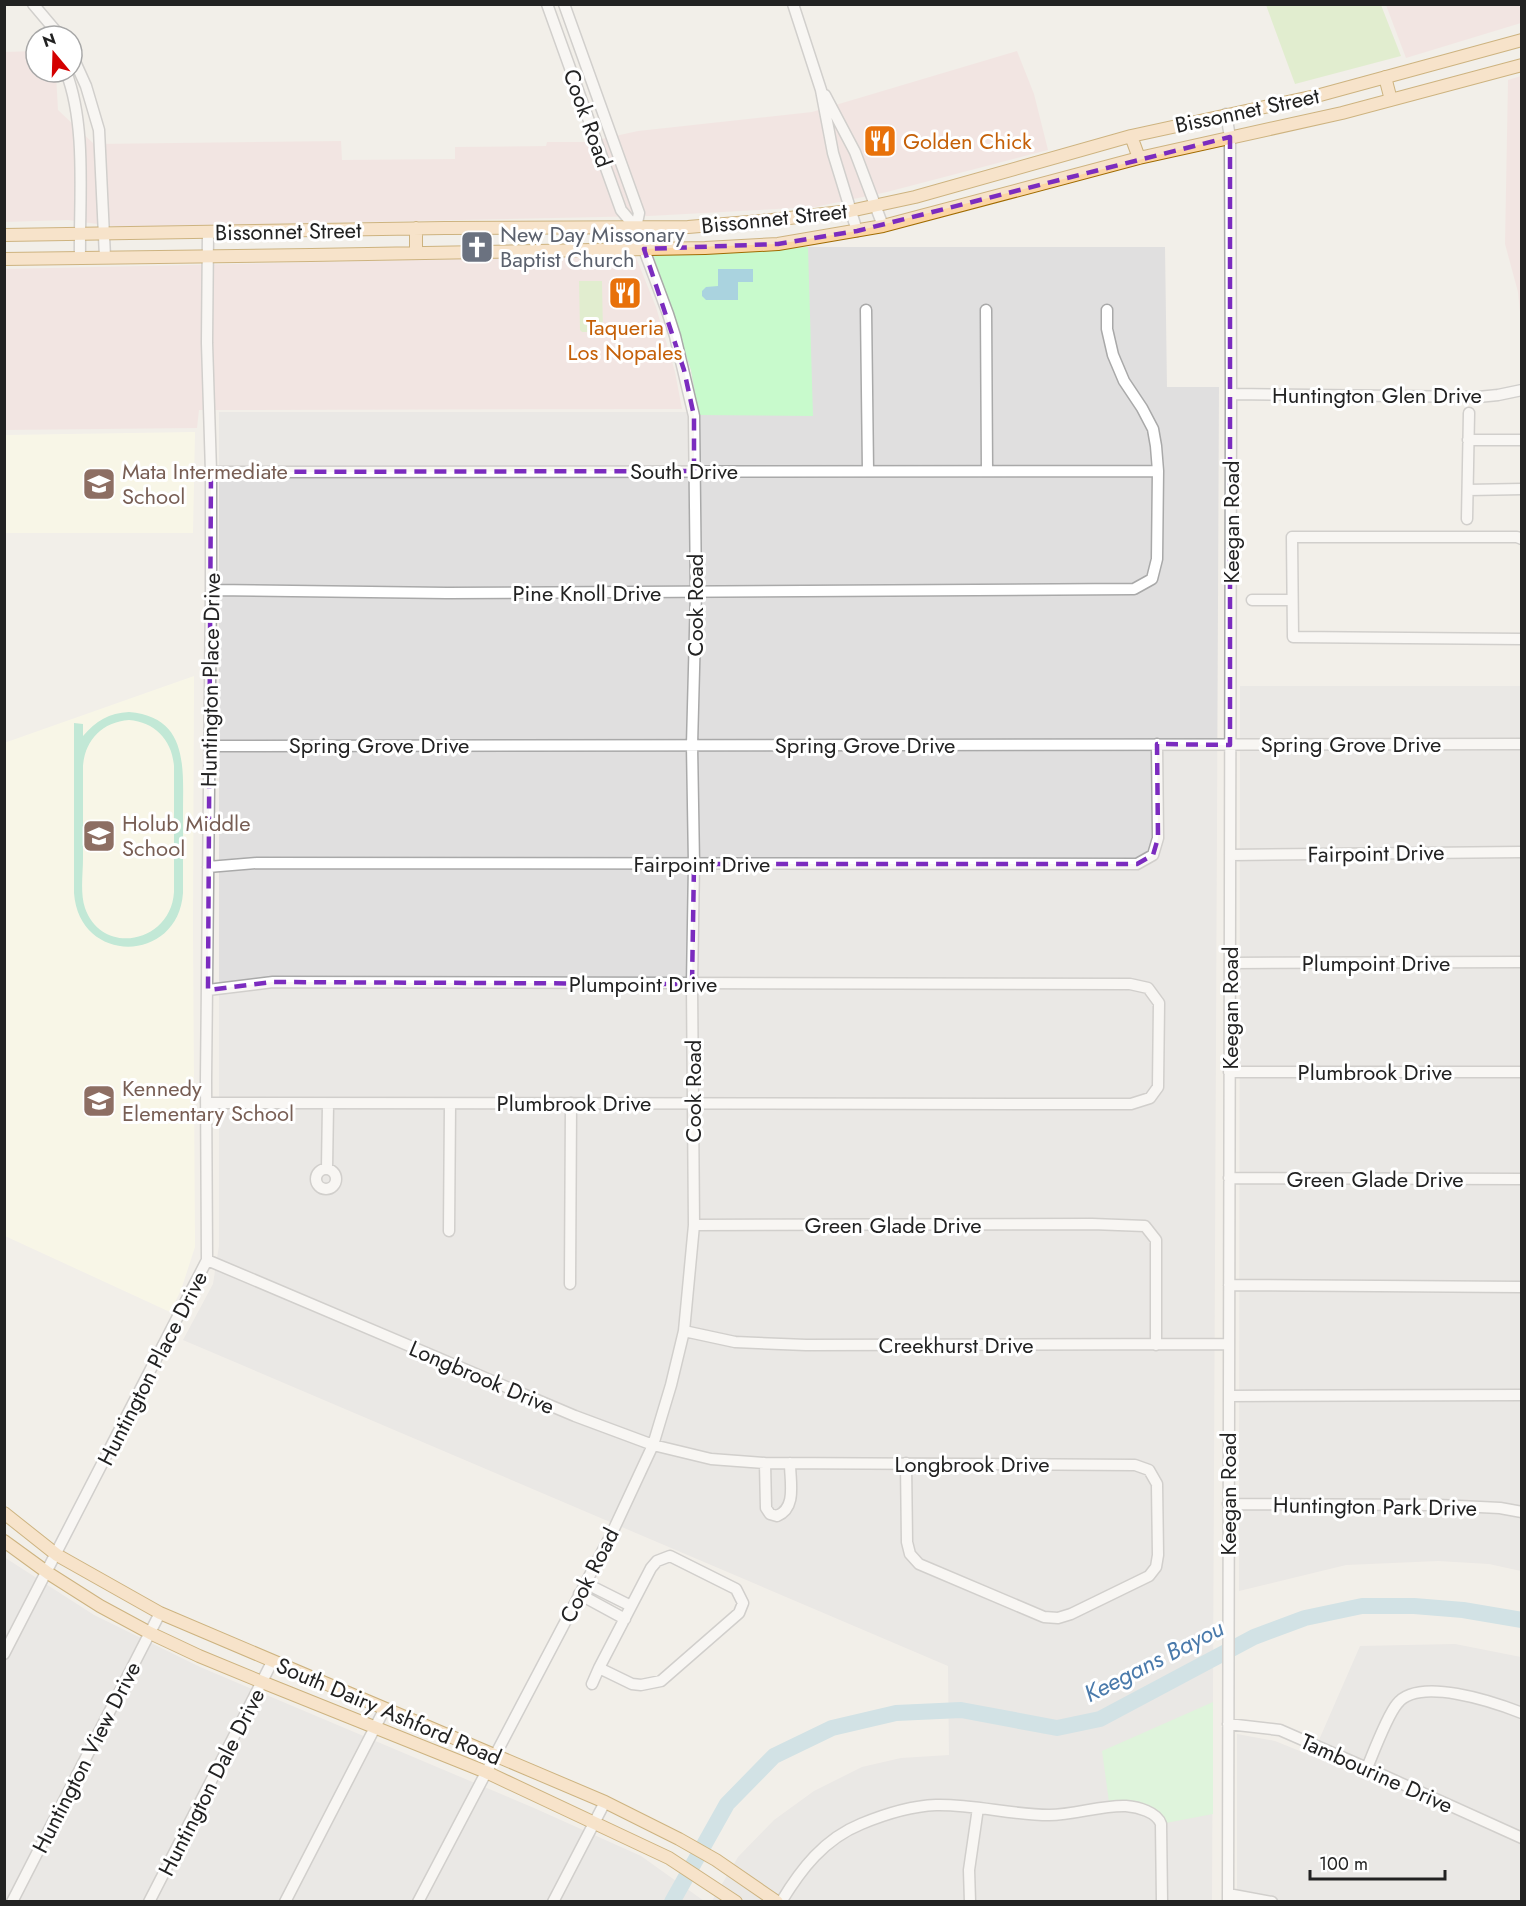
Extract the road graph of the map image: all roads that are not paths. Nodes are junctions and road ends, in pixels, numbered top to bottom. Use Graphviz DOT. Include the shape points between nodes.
graph roads {
  1 [pos="33,4"];
  2 [pos="547,4"];
  3 [pos="564,4"];
  4 [pos="793,4"];
  5 [pos="47,21"];
  6 [pos="48,24"];
  7 [pos="50,24"];
  8 [pos="1521,40"];
  9 [pos="1521,65"];
  10 [pos="1385,77"];
  11 [pos="69,84"];
  12 [pos="84,84"];
  13 [pos="821,90"];
  14 [pos="1391,100"];
  15 [pos="1226,114"];
  16 [pos="1131,135"];
  17 [pos="1230,137"];
  18 [pos="101,150"];
  19 [pos="79,151"];
  20 [pos="1139,158"];
  21 [pos="1023,166"];
  22 [pos="1029,188"];
  23 [pos="875,206"];
  24 [pos="850,211"];
  25 [pos="883,226"];
  26 [pos="416,228"];
  27 [pos="508,228"];
  28 [pos="636,228"];
  29 [pos="857,231"];
  30 [pos="208,232"];
  31 [pos="80,234"];
  32 [pos="104,234"];
  33 [pos="4,235"];
  34 [pos="644,249"];
  35 [pos="508,251"];
  36 [pos="416,253"];
  37 [pos="208,256"];
  38 [pos="105,257"];
  39 [pos="80,258"];
  40 [pos="4,259"];
  41 [pos="866,310"];
  42 [pos="986,310"];
  43 [pos="1107,310"];
  44 [pos="1521,390"];
  45 [pos="1231,394"];
  46 [pos="1468,413"];
  47 [pos="1468,440"];
  48 [pos="1521,440"];
  49 [pos="211,471"];
  50 [pos="694,471"];
  51 [pos="868,471"];
  52 [pos="987,471"];
  53 [pos="1158,471"];
  54 [pos="1521,489"];
  55 [pos="1468,490"];
  56 [pos="1467,519"];
  57 [pos="1521,538"];
  58 [pos="211,590"];
  59 [pos="696,592"];
  60 [pos="1252,600"];
  61 [pos="1291,600"];
  62 [pos="1521,639"];
  63 [pos="1157,744"];
  64 [pos="1521,744"];
  65 [pos="692,745"];
  66 [pos="1230,745"];
  67 [pos="208,746"];
  68 [pos="1521,852"];
  69 [pos="1230,855"];
  70 [pos="694,864"];
  71 [pos="208,867"];
  72 [pos="1521,962"];
  73 [pos="1230,963"];
  74 [pos="692,984"];
  75 [pos="208,990"];
  76 [pos="1229,1072"];
  77 [pos="1521,1072"];
  78 [pos="693,1102"];
  79 [pos="206,1103"];
  80 [pos="328,1104"];
  81 [pos="450,1104"];
  82 [pos="571,1104"];
  83 [pos="1087,1104"];
  84 [pos="327,1168"];
  85 [pos="1229,1178"];
  86 [pos="1521,1179"];
  87 [pos="694,1226"];
  88 [pos="449,1231"];
  89 [pos="207,1260"];
  90 [pos="570,1284"];
  91 [pos="1229,1285"];
  92 [pos="1521,1287"];
  93 [pos="684,1331"];
  94 [pos="1229,1344"];
  95 [pos="1156,1345"];
  96 [pos="1521,1395"];
  97 [pos="1229,1396"];
  98 [pos="653,1444"];
  99 [pos="765,1463"];
  100 [pos="790,1463"];
  101 [pos="906,1464"];
  102 [pos="1228,1504"];
  103 [pos="1521,1512"];
  104 [pos="4,1513"];
  105 [pos="4,1541"];
  106 [pos="57,1555"];
  107 [pos="48,1573"];
  108 [pos="585,1583"];
  109 [pos="579,1594"];
  110 [pos="631,1606"];
  111 [pos="160,1613"];
  112 [pos="625,1619"];
  113 [pos="150,1633"];
  114 [pos="4,1654"];
  115 [pos="272,1662"];
  116 [pos="600,1668"];
  117 [pos="262,1683"];
  118 [pos="592,1684"];
  119 [pos="384,1710"];
  120 [pos="1521,1713"];
  121 [pos="1228,1724"];
  122 [pos="375,1729"];
  123 [pos="495,1755"];
  124 [pos="1367,1767"];
  125 [pos="486,1772"];
  126 [pos="605,1802"];
  127 [pos="978,1808"];
  128 [pos="594,1822"];
  129 [pos="1521,1838"];
  130 [pos="1228,1898"];
  131 [pos="12,1902"];
  132 [pos="149,1902"];
  133 [pos="285,1902"];
  134 [pos="418,1902"];
  135 [pos="553,1902"];
  136 [pos="736,1902"];
  137 [pos="779,1902"];
  138 [pos="970,1902"];
  139 [pos="1162,1902"];
  140 [pos="1272,1902"];
  1 -- 5 [label="street"];
  2 -- 28 [label="street, Cook Road" via="621,210"];
  3 -- 28 [label="street, Cook Road" via="639,213"];
  4 -- 13 [label="street"];
  5 -- 6 [label="street"];
  5 -- 7 [label="street"];
  8 -- 10 [label="main road, Bissonnet Street"];
  9 -- 14 [label="main road, Bissonnet Street"];
  10 -- 14 [label="main road"];
  10 -- 15 [label="main road, Bissonnet Street"];
  11 -- 19 [label="street"];
  12 -- 18 [label="street" via="93,105"];
  13 -- 23 [label="street" via="855,152"];
  13 -- 24 [label="street" via="833,153"];
  14 -- 17 [label="main road, Bissonnet Street"];
  15 -- 16 [label="main road, Bissonnet Street"];
  15 -- 17 [label="street, Keegan Road"];
  16 -- 20 [label="main road"];
  16 -- 21 [label="main road, Bissonnet Street"];
  17 -- 20 [label="main road, Bissonnet Street"];
  17 -- 45 [label="street, Keegan Road"];
  18 -- 19 [label="street"];
  18 -- 32 [label="street"];
  19 -- 31 [label="street"];
  20 -- 22 [label="main road, Bissonnet Street"];
  21 -- 22 [label="main road"];
  21 -- 23 [label="main road, Bissonnet Street"];
  22 -- 25 [label="main road, Bissonnet Street"];
  23 -- 24 [label="main road, Bissonnet Street"];
  23 -- 25 [label="street"];
  24 -- 28 [label="main road, Bissonnet Street" via="713,225"];
  24 -- 29 [label="street"];
  25 -- 29 [label="main road, Bissonnet Street"];
  26 -- 27 [label="main road, Bissonnet Street"];
  26 -- 30 [label="main road, Bissonnet Street"];
  26 -- 36 [label="main road"];
  27 -- 28 [label="main road, Bissonnet Street"];
  27 -- 35 [label="main road"];
  28 -- 34 [label="street, Cook Road"];
  29 -- 34 [label="main road, Bissonnet Street" via="778,244"];
  30 -- 32 [label="main road, Bissonnet Street"];
  30 -- 37 [label="street, Huntington Place Drive"];
  31 -- 32 [label="main road, Bissonnet Street"];
  31 -- 33 [label="main road, Bissonnet Street"];
  31 -- 39 [label="street"];
  32 -- 38 [label="street"];
  34 -- 35 [label="main road, Bissonnet Street"];
  34 -- 50 [label="street, Cook Road" via="684,370 694,416"];
  35 -- 36 [label="main road, Bissonnet Street"];
  36 -- 37 [label="main road, Bissonnet Street"];
  37 -- 38 [label="main road, Bissonnet Street"];
  37 -- 49 [label="street, Huntington Place Drive"];
  38 -- 39 [label="main road, Bissonnet Street"];
  39 -- 40 [label="main road, Bissonnet Street"];
  41 -- 51 [label="street"];
  42 -- 52 [label="street"];
  43 -- 53 [label="street" via="1113,355 1153,429"];
  44 -- 45 [label="street, Huntington Glen Drive" via="1478,397"];
  45 -- 66 [label="street, Keegan Road"];
  46 -- 47 [label="street"];
  47 -- 48 [label="street"];
  47 -- 55 [label="street"];
  49 -- 50 [label="street, South Drive"];
  49 -- 58 [label="street, Huntington Place Drive"];
  50 -- 51 [label="street, South Drive"];
  50 -- 59 [label="street, Cook Road"];
  51 -- 52 [label="street, South Drive"];
  52 -- 53 [label="street, South Drive"];
  53 -- 59 [label="street, Pine Knoll Drive" via="1157,559 1152,579 1134,589"];
  54 -- 55 [label="street"];
  55 -- 56 [label="street"];
  57 -- 61 [label="street" via="1292,537"];
  58 -- 59 [label="street, Pine Knoll Drive"];
  58 -- 67 [label="street, Huntington Place Drive"];
  59 -- 65 [label="street, Cook Road"];
  60 -- 61 [label="street"];
  61 -- 62 [label="street" via="1293,638"];
  63 -- 65 [label="street, Spring Grove Drive"];
  63 -- 66 [label="street, Spring Grove Drive"];
  63 -- 70 [label="street, Fairpoint Drive" via="1158,838 1153,855 1137,864"];
  64 -- 66 [label="street, Spring Grove Drive"];
  65 -- 67 [label="street, Spring Grove Drive"];
  65 -- 70 [label="street, Cook Road"];
  66 -- 69 [label="street, Keegan Road"];
  67 -- 71 [label="street, Huntington Place Drive"];
  68 -- 69 [label="street, Fairpoint Drive"];
  69 -- 73 [label="street, Keegan Road"];
  70 -- 71 [label="street, Fairpoint Drive" via="257,863"];
  70 -- 74 [label="street, Cook Road"];
  71 -- 75 [label="street, Huntington Place Drive"];
  72 -- 73 [label="street, Plumpoint Drive"];
  73 -- 76 [label="street, Keegan Road"];
  74 -- 75 [label="street, Plumpoint Drive" via="273,982"];
  74 -- 78 [label="street, Cook Road"];
  74 -- 83 [label="street, Plumpoint Drive" via="1130,984 1148,988 1159,1003 1158,1087 1150,1098 1131,1104"];
  75 -- 79 [label="street, Huntington Place Drive"];
  76 -- 77 [label="street, Plumbrook Drive"];
  76 -- 85 [label="street, Keegan Road"];
  78 -- 82 [label="street, Plumbrook Drive"];
  78 -- 83 [label="street, Plumbrook Drive"];
  78 -- 87 [label="street, Cook Road"];
  79 -- 80 [label="street, Plumbrook Drive"];
  79 -- 89 [label="street, Huntington Place Drive"];
  80 -- 81 [label="street, Plumbrook Drive"];
  80 -- 84 [label="street"];
  81 -- 82 [label="street, Plumbrook Drive"];
  81 -- 88 [label="street"];
  82 -- 90 [label="street"];
  85 -- 86 [label="street, Green Glade Drive"];
  85 -- 91 [label="street, Keegan Road"];
  87 -- 93 [label="street, Cook Road"];
  87 -- 95 [label="street, Green Glade Drive" via="1145,1226 1156,1240"];
  89 -- 98 [label="street, Longbrook Drive" via="575,1416"];
  89 -- 106 [label="street, Huntington Place Drive"];
  91 -- 92 [label="street"];
  91 -- 94 [label="street, Keegan Road"];
  93 -- 95 [label="street, Creekhurst Drive" via="735,1342 806,1345"];
  93 -- 98 [label="street, Cook Road"];
  94 -- 95 [label="street, Creekhurst Drive"];
  94 -- 97 [label="street, Keegan Road"];
  96 -- 97 [label="street"];
  97 -- 102 [label="street, Keegan Road"];
  98 -- 99 [label="street, Longbrook Drive" via="711,1459"];
  98 -- 108 [label="street, Cook Road"];
  99 -- 100 [label="street, Longbrook Drive"];
  99 -- 100 [label="street" via="766,1508 777,1516 790,1503"];
  100 -- 101 [label="street, Longbrook Drive"];
  101 -- 101 [label="street, Longbrook Drive" via="907,1542 910,1554 919,1564 1044,1617 1071,1614 1149,1576 1156,1567 1157,1484 1149,1470 1135,1465"];
  102 -- 103 [label="street, Huntington Park Drive" via="1439,1505"];
  102 -- 121 [label="street, Keegan Road"];
  104 -- 106 [label="main road, South Dairy Ashford Road"];
  105 -- 107 [label="main road, South Dairy Ashford Road"];
  106 -- 107 [label="street, Huntington Place Drive"];
  106 -- 111 [label="main road, South Dairy Ashford Road"];
  107 -- 113 [label="main road, South Dairy Ashford Road"];
  107 -- 114 [label="street, Huntington Place Drive"];
  108 -- 109 [label="street, Cook Road"];
  108 -- 110 [label="street"];
  109 -- 112 [label="street"];
  109 -- 123 [label="street, Cook Road"];
  110 -- 112 [label="street"];
  110 -- 116 [label="street" via="651,1568 670,1556 736,1589 743,1603 739,1613 661,1682 632,1684"];
  111 -- 113 [label="street, Huntington View Drive"];
  111 -- 115 [label="main road, South Dairy Ashford Road"];
  112 -- 116 [label="street"];
  113 -- 117 [label="main road, South Dairy Ashford Road"];
  113 -- 131 [label="street, Huntington View Drive"];
  115 -- 117 [label="street, Huntington Dale Drive"];
  115 -- 119 [label="main road, South Dairy Ashford Road"];
  116 -- 118 [label="street"];
  117 -- 122 [label="main road, South Dairy Ashford Road"];
  117 -- 132 [label="street, Huntington Dale Drive"];
  119 -- 122 [label="street"];
  119 -- 123 [label="main road, South Dairy Ashford Road"];
  120 -- 124 [label="street" via="1461,1694 1405,1695 1396,1705"];
  121 -- 124 [label="street, Tambourine Drive" via="1280,1731"];
  121 -- 130 [label="street, Keegan Road"];
  122 -- 125 [label="main road, South Dairy Ashford Road"];
  122 -- 133 [label="street"];
  123 -- 125 [label="street, Cook Road"];
  123 -- 126 [label="main road, South Dairy Ashford Road"];
  124 -- 129 [label="street, Tambourine Drive"];
  125 -- 128 [label="main road, South Dairy Ashford Road"];
  125 -- 134 [label="street, Cook Road"];
  126 -- 128 [label="street"];
  126 -- 137 [label="main road, South Dairy Ashford Road" via="716,1860"];
  127 -- 137 [label="street" via="936,1805 903,1810 859,1824 819,1850"];
  127 -- 138 [label="street" via="969,1870"];
  127 -- 139 [label="street" via="1052,1815 1126,1806 1154,1815 1161,1824"];
  128 -- 135 [label="street"];
  128 -- 136 [label="main road, South Dairy Ashford Road" via="669,1858"];
  130 -- 140 [label="street"];
}
